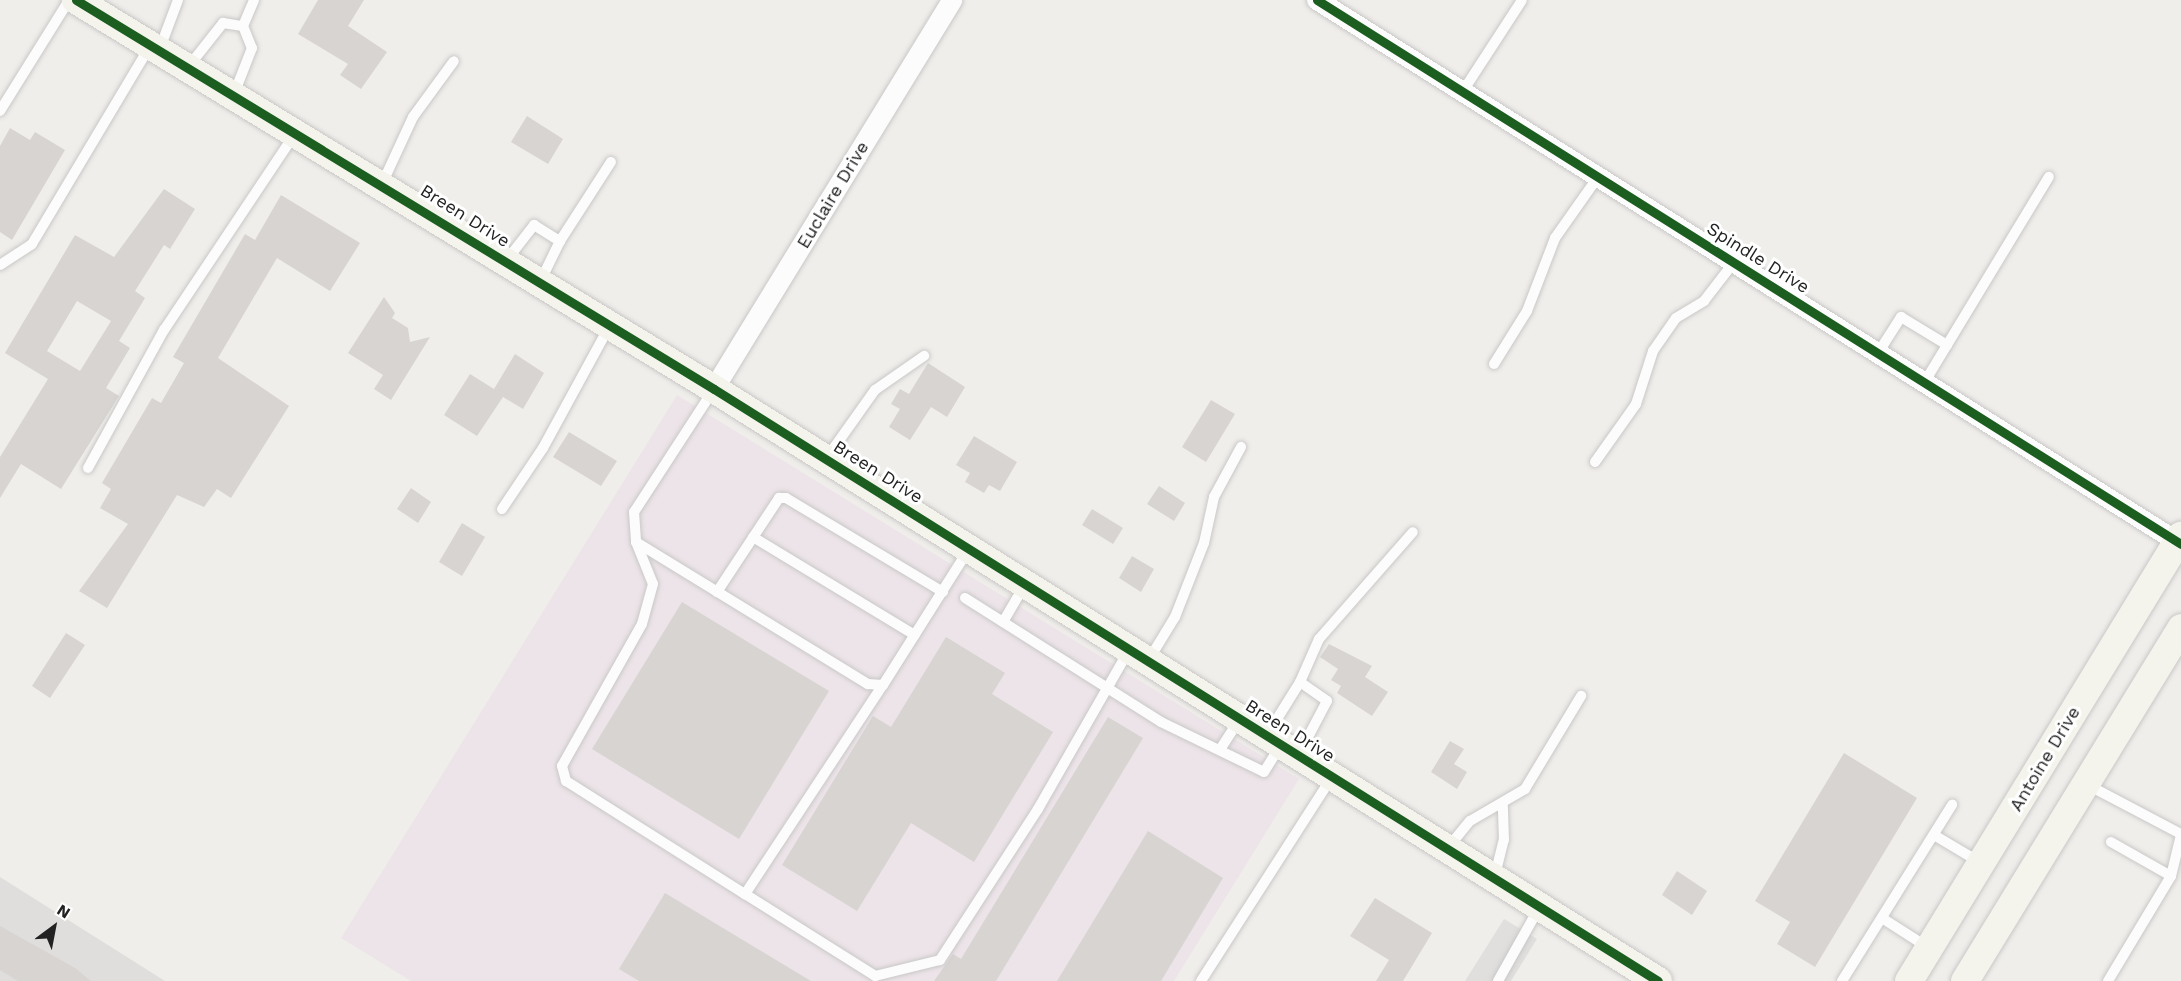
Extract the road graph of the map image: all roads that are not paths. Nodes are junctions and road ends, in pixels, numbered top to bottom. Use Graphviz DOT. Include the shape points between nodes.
graph roads {
  1 [pos="69,0"];
  2 [pos="76,0"];
  3 [pos="178,0"];
  4 [pos="254,0"];
  5 [pos="952,0"];
  6 [pos="1317,0"];
  7 [pos="1522,0"];
  8 [pos="243,26"];
  9 [pos="156,45"];
  10 [pos="454,61"];
  11 [pos="189,66"];
  12 [pos="1463,91"];
  13 [pos="234,94"];
  14 [pos="0,111"];
  15 [pos="296,132"];
  16 [pos="611,162"];
  17 [pos="1598,177"];
  18 [pos="2049,177"];
  19 [pos="382,185"];
  20 [pos="560,241"];
  21 [pos="506,261"];
  22 [pos="1734,262"];
  23 [pos="0,265"];
  24 [pos="540,282"];
  25 [pos="610,325"];
  26 [pos="1947,345"];
  27 [pos="1878,353"];
  28 [pos="924,356"];
  29 [pos="1494,364"];
  30 [pos="1924,382"];
  31 [pos="714,389"];
  32 [pos="1240,447"];
  33 [pos="826,459"];
  34 [pos="1595,462"];
  35 [pos="88,468"];
  36 [pos="502,509"];
  37 [pos="1413,532"];
  38 [pos="753,537"];
  39 [pos="2180,541"];
  40 [pos="636,542"];
  41 [pos="969,549"];
  42 [pos="1025,584"];
  43 [pos="717,592"];
  44 [pos="943,592"];
  45 [pos="965,598"];
  46 [pos="1003,622"];
  47 [pos="2181,628"];
  48 [pos="915,635"];
  49 [pos="1139,656"];
  50 [pos="1300,682"];
  51 [pos="883,685"];
  52 [pos="1107,687"];
  53 [pos="1581,696"];
  54 [pos="1240,719"];
  55 [pos="1282,745"];
  56 [pos="1221,748"];
  57 [pos="1332,777"];
  58 [pos="2084,782"];
  59 [pos="1503,804"];
  60 [pos="1952,805"];
  61 [pos="2010,817"];
  62 [pos="2181,834"];
  63 [pos="1934,835"];
  64 [pos="2048,840"];
  65 [pos="2111,842"];
  66 [pos="1447,849"];
  67 [pos="1981,863"];
  68 [pos="2171,876"];
  69 [pos="1494,878"];
  70 [pos="745,894"];
  71 [pos="1540,907"];
  72 [pos="1882,918"];
  73 [pos="1929,948"];
  74 [pos="1201,981"];
  75 [pos="1498,981"];
  76 [pos="1658,981"];
  77 [pos="1842,981"];
  78 [pos="1909,981"];
  79 [pos="1965,981"];
  80 [pos="2108,981"];
  1 -- 14 [label="lane"];
  2 -- 9 [label="street, Breen Drive"];
  3 -- 9 [label="lane"];
  4 -- 8 [label="lane"];
  5 -- 31 [label="street, Euclaire Drive"];
  6 -- 12 [label="street, Spindle Drive"];
  7 -- 12 [label="lane"];
  8 -- 11 [label="lane" via="224,23"];
  8 -- 13 [label="lane" via="252,48"];
  9 -- 11 [label="street, Breen Drive"];
  9 -- 23 [label="lane" via="32,244"];
  10 -- 19 [label="lane" via="413,117"];
  11 -- 13 [label="street, Breen Drive"];
  12 -- 17 [label="street, Spindle Drive"];
  13 -- 15 [label="street, Breen Drive"];
  15 -- 19 [label="street, Breen Drive"];
  15 -- 35 [label="lane" via="164,330"];
  16 -- 20 [label="lane"];
  17 -- 22 [label="street, Spindle Drive"];
  17 -- 29 [label="lane" via="1555,238 1527,311"];
  18 -- 26 [label="lane"];
  19 -- 21 [label="street, Breen Drive"];
  20 -- 21 [label="lane" via="534,225"];
  20 -- 24 [label="lane"];
  21 -- 24 [label="street, Breen Drive"];
  22 -- 27 [label="street, Spindle Drive"];
  22 -- 34 [label="lane" via="1704,301 1676,318 1653,351 1636,404"];
  24 -- 25 [label="street, Breen Drive"];
  25 -- 31 [label="street, Breen Drive"];
  25 -- 36 [label="lane" via="543,448"];
  26 -- 27 [label="lane" via="1901,317"];
  26 -- 30 [label="lane"];
  27 -- 30 [label="street, Spindle Drive"];
  28 -- 33 [label="lane" via="874,390"];
  30 -- 39 [label="street, Spindle Drive"];
  31 -- 33 [label="street, Breen Drive"];
  31 -- 40 [label="lane" via="634,512"];
  32 -- 49 [label="lane" via="1214,497 1204,543 1175,617"];
  33 -- 41 [label="street, Breen Drive"];
  37 -- 50 [label="lane" via="1320,639"];
  38 -- 43 [label="lane"];
  38 -- 44 [label="lane" via="779,498 786,498"];
  38 -- 48 [label="lane"];
  39 -- 61 [label="street, Antoine Drive"];
  40 -- 43 [label="lane"];
  40 -- 70 [label="lane" via="653,584 642,624 562,766 566,782"];
  41 -- 42 [label="street, Breen Drive"];
  41 -- 44 [label="lane"];
  42 -- 46 [label="lane"];
  42 -- 49 [label="street, Breen Drive"];
  43 -- 51 [label="lane" via="868,684"];
  44 -- 48 [label="lane"];
  45 -- 46 [label="lane"];
  46 -- 52 [label="lane"];
  47 -- 58 [label="street"];
  48 -- 51 [label="lane"];
  49 -- 52 [label="lane"];
  49 -- 54 [label="street, Breen Drive"];
  50 -- 55 [label="lane"];
  50 -- 55 [label="lane" via="1327,701"];
  51 -- 70 [label="lane"];
  52 -- 56 [label="lane" via="1161,722"];
  52 -- 70 [label="lane" via="1038,809 940,960 875,976"];
  53 -- 59 [label="lane" via="1534,778"];
  54 -- 55 [label="street, Breen Drive"];
  54 -- 56 [label="lane"];
  55 -- 56 [label="lane" via="1264,772"];
  55 -- 57 [label="street, Breen Drive"];
  57 -- 66 [label="street, Breen Drive"];
  57 -- 74 [label="lane"];
  58 -- 62 [label="lane"];
  58 -- 64 [label="street"];
  59 -- 66 [label="lane" via="1470,821"];
  59 -- 69 [label="lane" via="1504,840"];
  60 -- 63 [label="lane"];
  61 -- 64 [label="street"];
  61 -- 67 [label="street, Antoine Drive"];
  62 -- 68 [label="lane"];
  63 -- 67 [label="lane"];
  63 -- 72 [label="lane"];
  64 -- 79 [label="street"];
  65 -- 68 [label="lane"];
  66 -- 69 [label="street, Breen Drive"];
  67 -- 73 [label="street, Antoine Drive"];
  68 -- 80 [label="lane"];
  69 -- 71 [label="street, Breen Drive"];
  71 -- 75 [label="lane"];
  71 -- 76 [label="street, Breen Drive"];
  72 -- 73 [label="lane"];
  72 -- 77 [label="lane"];
  73 -- 78 [label="street, Antoine Drive"];
}
